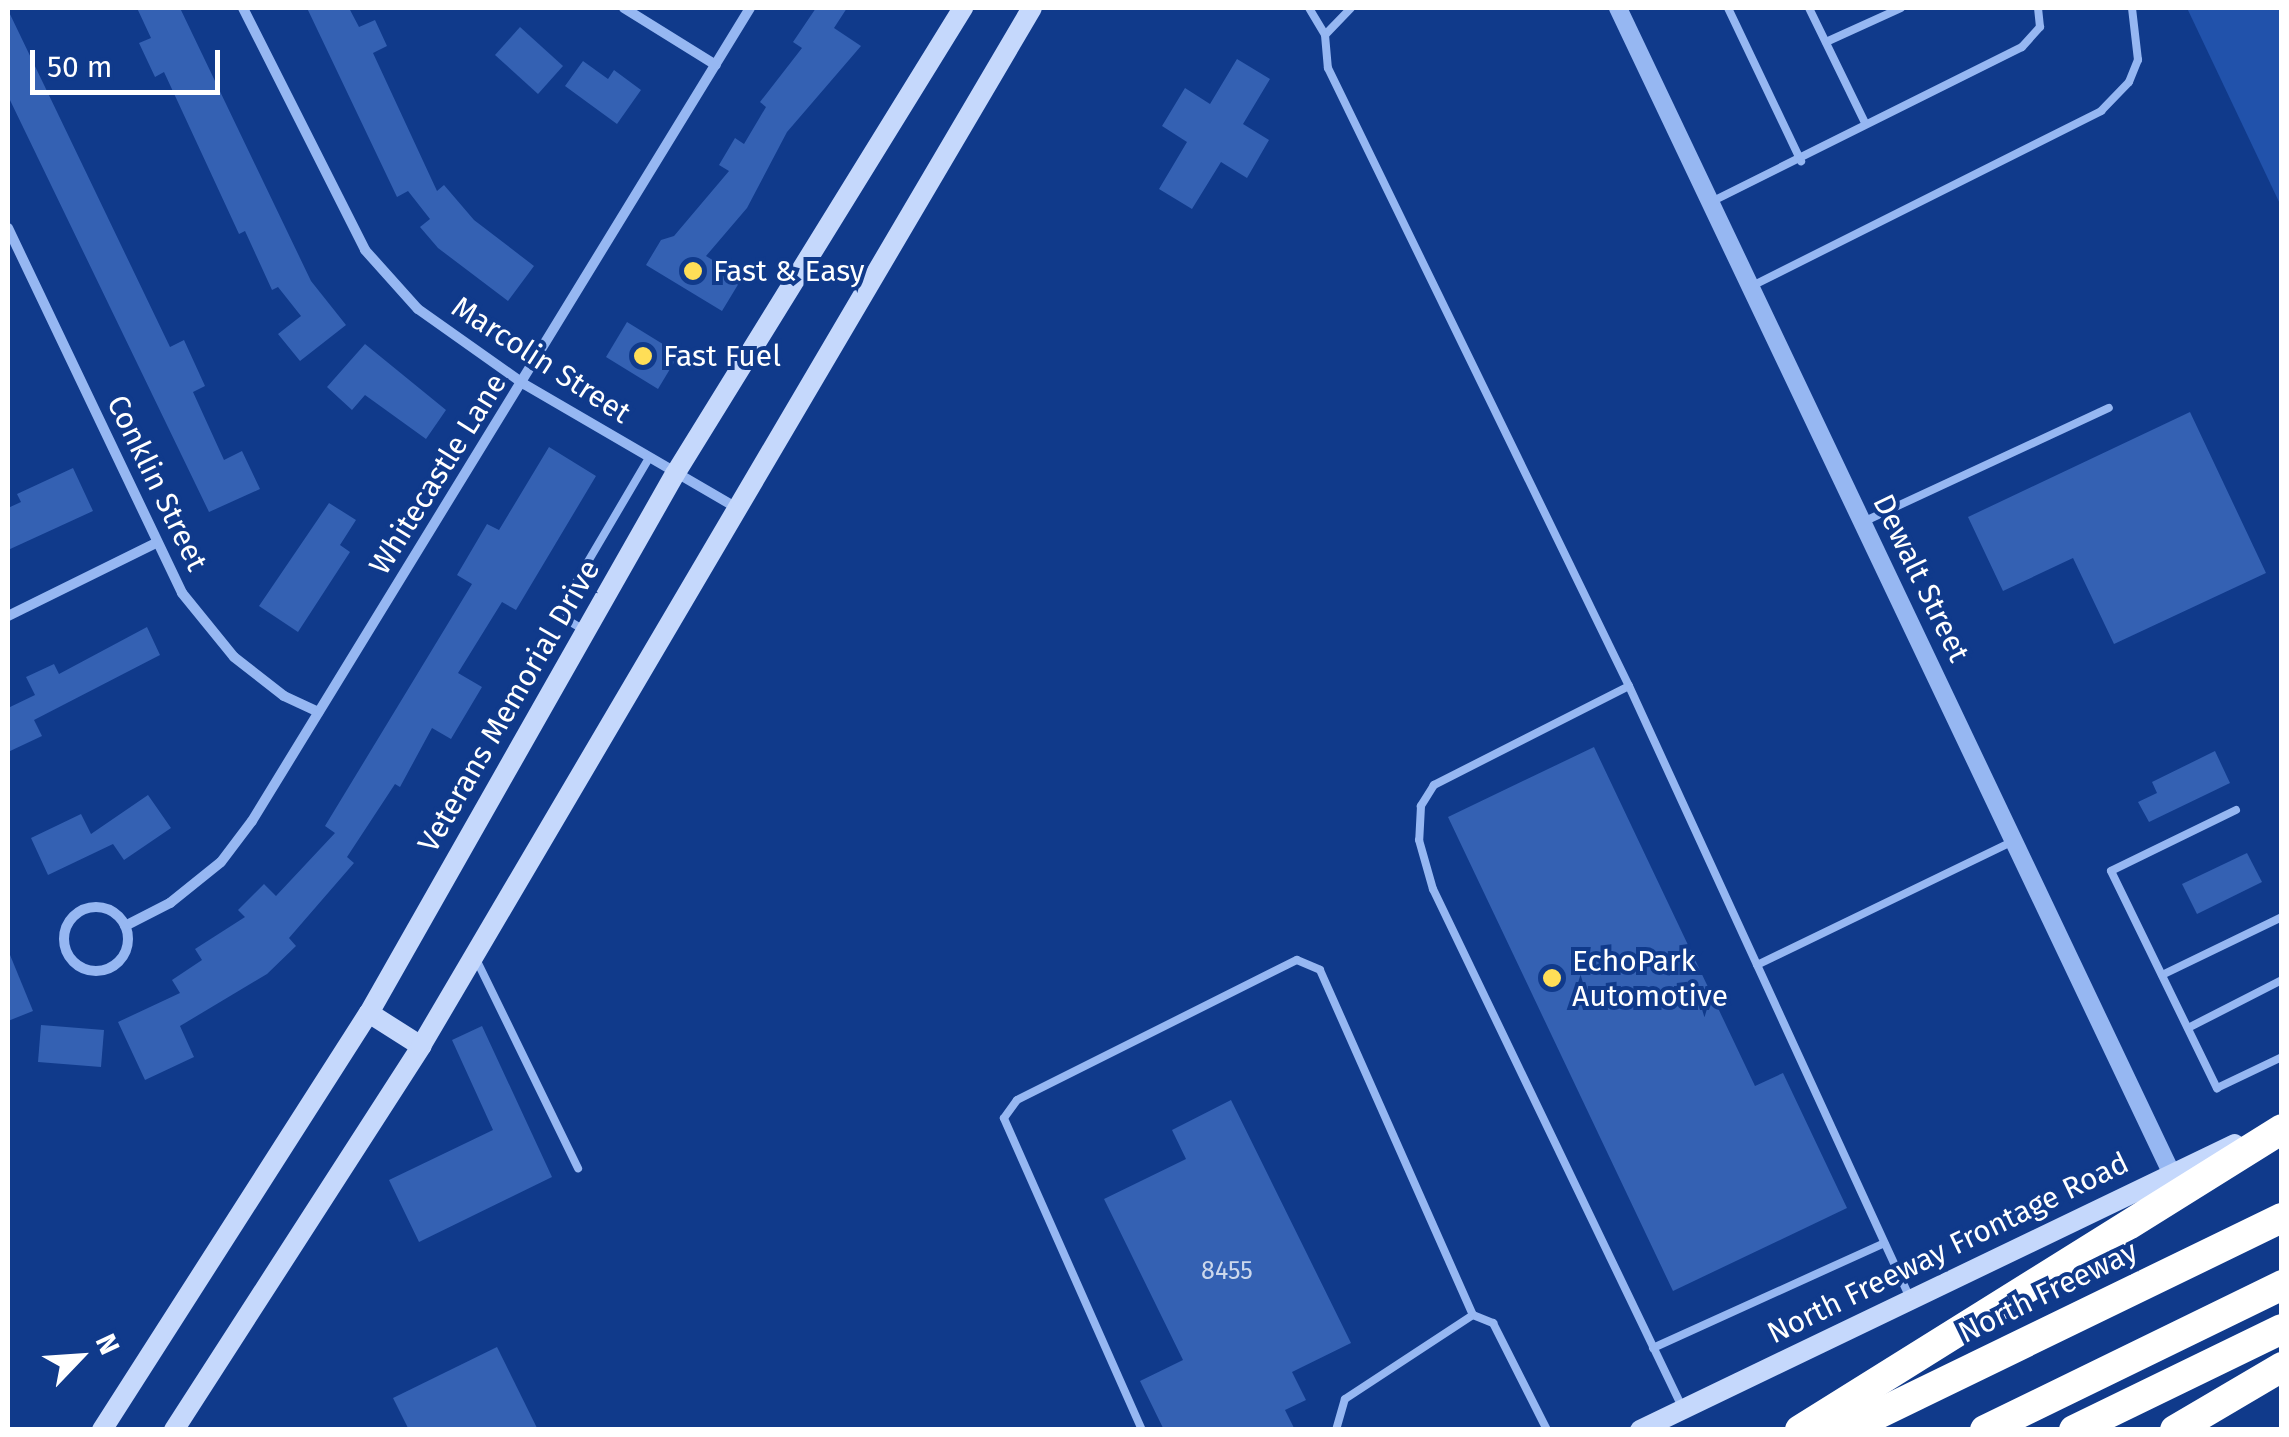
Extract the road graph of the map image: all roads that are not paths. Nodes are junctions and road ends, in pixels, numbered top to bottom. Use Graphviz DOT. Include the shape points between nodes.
graph roads {
  1 [pos="243,8"];
  2 [pos="624,8"];
  3 [pos="750,8"];
  4 [pos="963,8"];
  5 [pos="1032,8"];
  6 [pos="1309,8"];
  7 [pos="1351,8"];
  8 [pos="1618,8"];
  9 [pos="1728,8"];
  10 [pos="1810,8"];
  11 [pos="1872,8"];
  12 [pos="1902,8"];
  13 [pos="2038,8"];
  14 [pos="2132,8"];
  15 [pos="1878,18"];
  16 [pos="1325,36"];
  17 [pos="1826,42"];
  18 [pos="716,65"];
  19 [pos="1865,123"];
  20 [pos="1800,161"];
  21 [pos="1709,203"];
  22 [pos="8,228"];
  23 [pos="22,258"];
  24 [pos="8,266"];
  25 [pos="1750,287"];
  26 [pos="524,384"];
  27 [pos="2109,408"];
  28 [pos="649,458"];
  29 [pos="675,474"];
  30 [pos="734,506"];
  31 [pos="1863,522"];
  32 [pos="156,543"];
  33 [pos="8,616"];
  34 [pos="586,631"];
  35 [pos="1629,686"];
  36 [pos="318,712"];
  37 [pos="2236,810"];
  38 [pos="2015,840"];
  39 [pos="2282,917"];
  40 [pos="125,926"];
  41 [pos="473,956"];
  42 [pos="1757,965"];
  43 [pos="2162,975"];
  44 [pos="2282,980"];
  45 [pos="369,1013"];
  46 [pos="2188,1028"];
  47 [pos="421,1046"];
  48 [pos="2282,1056"];
  49 [pos="2282,1125"];
  50 [pos="578,1168"];
  51 [pos="2172,1174"];
  52 [pos="2282,1218"];
  53 [pos="1884,1243"];
  54 [pos="2282,1285"];
  55 [pos="1910,1298"];
  56 [pos="1473,1316"];
  57 [pos="2282,1330"];
  58 [pos="1653,1348"];
  59 [pos="2282,1366"];
  60 [pos="1683,1409"];
  61 [pos="102,1430"];
  62 [pos="174,1430"];
  63 [pos="1142,1430"];
  64 [pos="1336,1430"];
  65 [pos="1547,1430"];
  66 [pos="1640,1430"];
  67 [pos="1800,1430"];
  68 [pos="1845,1430"];
  69 [pos="1985,1430"];
  70 [pos="2074,1430"];
  71 [pos="2175,1430"];
  1 -- 26 [label="street, Marcolin Street" via="365,250 418,309"];
  2 -- 18 [label="street"];
  3 -- 18 [label="street, Whitecastle Lane"];
  4 -- 29 [label="main road, Veterans Memorial Drive"];
  5 -- 30 [label="main road"];
  6 -- 16 [label="lane"];
  7 -- 16 [label="lane"];
  8 -- 21 [label="street, Dewalt Street"];
  9 -- 20 [label="lane"];
  10 -- 17 [label="lane"];
  11 -- 15 [label="lane"];
  12 -- 15 [label="lane"];
  13 -- 19 [label="lane" via="2040,27 2022,47"];
  14 -- 25 [label="lane" via="2138,60 2129,82 2100,111"];
  15 -- 17 [label="lane"];
  16 -- 35 [label="lane" via="1328,68"];
  17 -- 19 [label="lane"];
  18 -- 26 [label="street, Whitecastle Lane"];
  19 -- 20 [label="lane"];
  20 -- 21 [label="lane"];
  21 -- 25 [label="street, Dewalt Street"];
  22 -- 23 [label="street, Conklin Street"];
  23 -- 24 [label="street"];
  23 -- 32 [label="street, Conklin Street"];
  25 -- 31 [label="street, Dewalt Street"];
  26 -- 28 [label="street, Marcolin Street"];
  26 -- 36 [label="street, Whitecastle Lane"];
  27 -- 31 [label="lane"];
  28 -- 29 [label="street, Marcolin Street"];
  28 -- 34 [label="lane" via="563,604 569,621"];
  29 -- 30 [label="street, Marcolin Street"];
  29 -- 34 [label="main road, Veterans Memorial Drive"];
  30 -- 41 [label="main road"];
  31 -- 38 [label="street, Dewalt Street"];
  32 -- 33 [label="street"];
  32 -- 36 [label="street, Conklin Street" via="182,593 234,657 284,696"];
  34 -- 45 [label="main road, Veterans Memorial Drive"];
  35 -- 42 [label="lane"];
  35 -- 58 [label="lane" via="1434,785 1422,806 1419,840 1433,889"];
  36 -- 40 [label="street, Whitecastle Lane" via="221,862 170,903"];
  37 -- 43 [label="lane" via="2111,872"];
  38 -- 42 [label="lane"];
  38 -- 51 [label="street, Dewalt Street"];
  39 -- 43 [label="lane"];
  40 -- 40 [label="street" via="108,909 82,910 66,928 66,952 84,969 109,969 126,951"];
  41 -- 47 [label="main road"];
  41 -- 50 [label="lane"];
  42 -- 53 [label="lane"];
  43 -- 46 [label="lane"];
  44 -- 46 [label="lane"];
  45 -- 47 [label="main road"];
  45 -- 61 [label="main road, Veterans Memorial Drive"];
  46 -- 48 [label="lane" via="2217,1088"];
  47 -- 62 [label="main road"];
  49 -- 51 [label="main road, North Freeway Frontage Road"];
  49 -- 67 [label="highway"];
  51 -- 55 [label="main road, North Freeway Frontage Road"];
  52 -- 68 [label="highway, North Freeway"];
  53 -- 55 [label="lane"];
  53 -- 58 [label="lane"];
  54 -- 69 [label="highway"];
  55 -- 60 [label="main road, North Freeway Frontage Road"];
  56 -- 63 [label="lane" via="1320,970 1298,960 1017,1100 1004,1118"];
  56 -- 64 [label="lane" via="1344,1399"];
  56 -- 65 [label="lane" via="1493,1323"];
  57 -- 70 [label="highway"];
  58 -- 60 [label="lane"];
  59 -- 71 [label="highway"];
  60 -- 66 [label="main road, North Freeway Frontage Road"];
}
